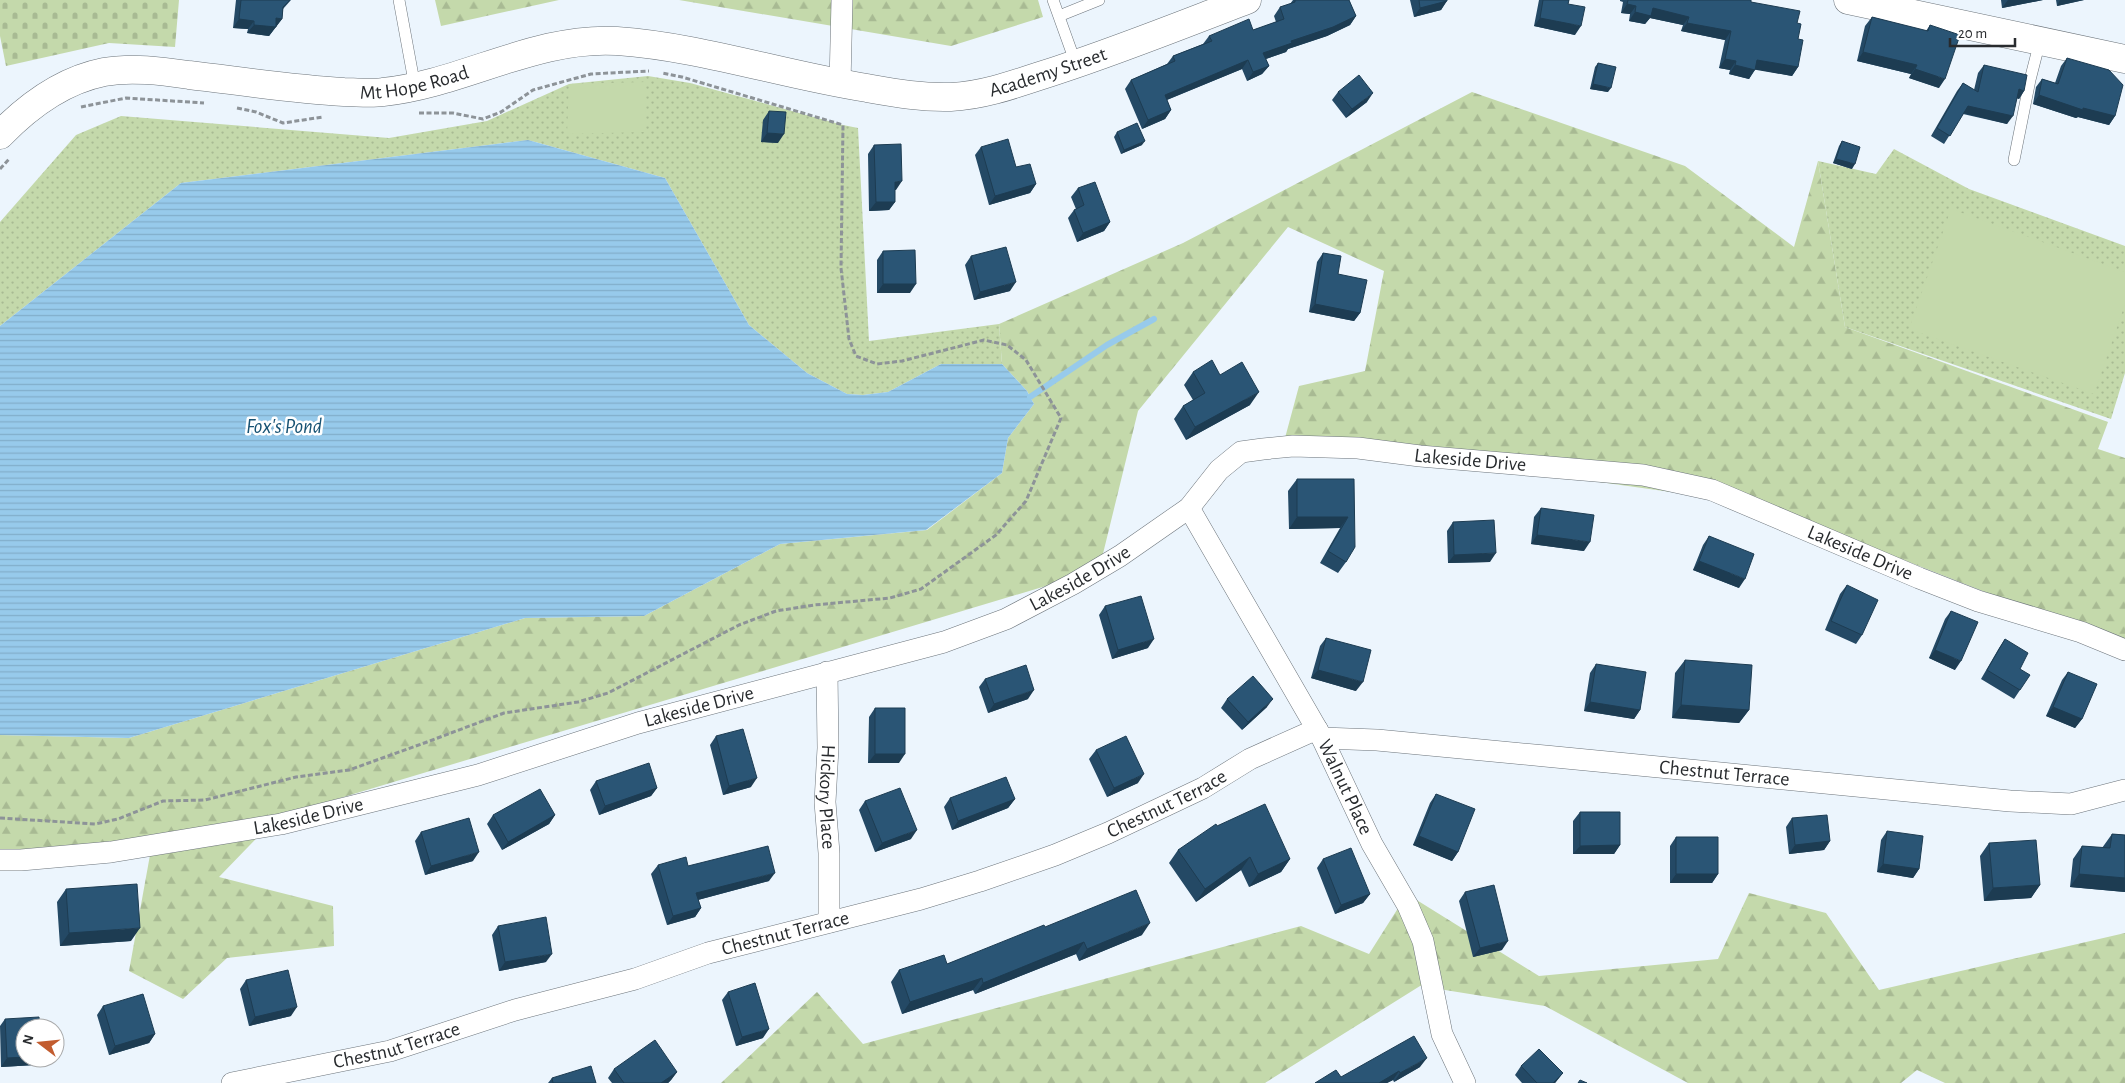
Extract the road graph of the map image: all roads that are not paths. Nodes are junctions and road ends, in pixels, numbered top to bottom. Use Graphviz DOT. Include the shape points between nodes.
graph roads {
  1 [pos="399,0"];
  2 [pos="842,0"];
  3 [pos="1053,0"];
  4 [pos="1099,0"];
  5 [pos="1247,0"];
  6 [pos="1848,0"];
  7 [pos="1059,16"];
  8 [pos="2040,40"];
  9 [pos="2125,58"];
  10 [pos="1076,64"];
  11 [pos="840,84"];
  12 [pos="415,87"];
  13 [pos="0,135"];
  14 [pos="2014,160"];
  15 [pos="1188,508"];
  16 [pos="2125,650"];
  17 [pos="827,672"];
  18 [pos="1320,733"];
  19 [pos="2125,790"];
  20 [pos="0,860"];
  21 [pos="829,922"];
  22 [pos="232,1083"];
  23 [pos="1465,1083"];
  1 -- 12 [label="lane"];
  2 -- 11 [label="street"];
  3 -- 7 [label="lane"];
  4 -- 7 [label="lane"];
  5 -- 10 [label="street, Academy Street"];
  6 -- 8 [label="street"];
  7 -- 10 [label="lane"];
  8 -- 9 [label="street"];
  8 -- 14 [label="lane"];
  10 -- 11 [label="street, Academy Street" via="986,92 954,97 914,96"];
  11 -- 12 [label="street, Mt Hope Road" via="655,44 612,41 580,42 522,55"];
  12 -- 13 [label="street, Mt Hope Road" via="379,93 318,90 130,69 87,76 49,93"];
  15 -- 16 [label="street, Lakeside Drive" via="1219,470 1240,452 1293,446 1358,448 1643,475 1712,490 1969,598 2081,632"];
  15 -- 17 [label="street, Lakeside Drive" via="1120,556 1006,619 944,642"];
  15 -- 18 [label="street, Walnut Place"];
  17 -- 20 [label="street, Lakeside Drive" via="638,723 478,775 281,824 111,852"];
  17 -- 21 [label="street, Hickory Place" via="825,802"];
  18 -- 19 [label="street, Chestnut Terrace" via="2010,801 2072,804"];
  18 -- 21 [label="street, Chestnut Terrace" via="1250,759 1203,788 1055,855 963,886"];
  18 -- 23 [label="street, Walnut Place" via="1372,844 1408,906 1423,941 1442,1034"];
  21 -- 22 [label="street, Chestnut Terrace" via="708,953 635,979 515,1010 390,1051"];
}
